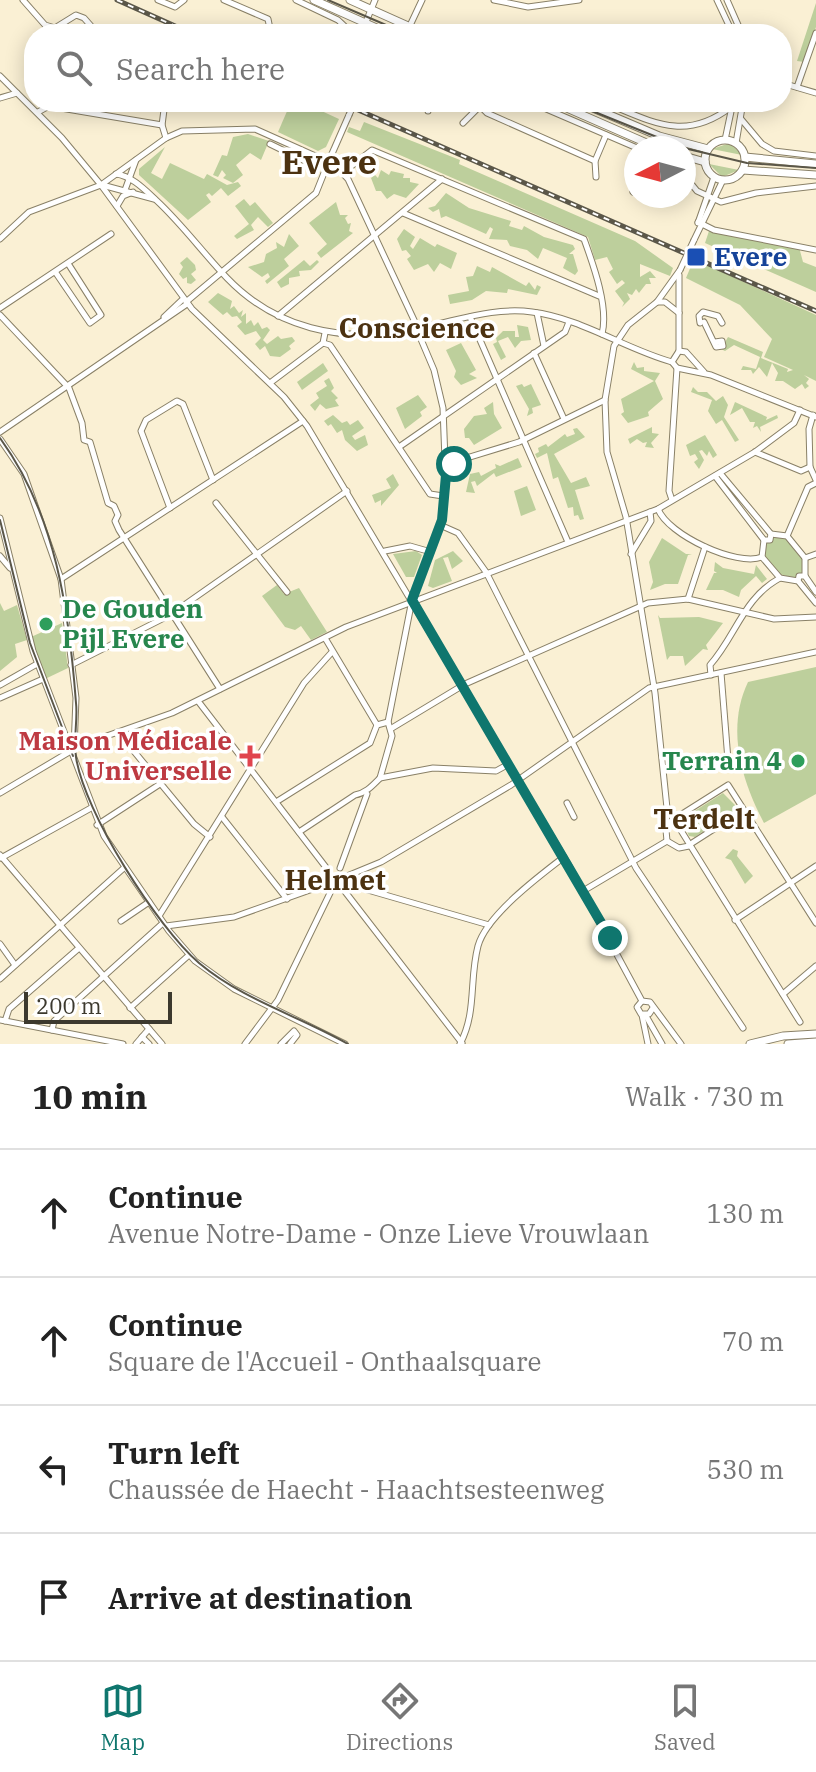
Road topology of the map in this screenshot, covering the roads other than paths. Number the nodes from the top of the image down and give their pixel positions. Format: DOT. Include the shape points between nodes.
graph roads {
  1 [pos="23,0"];
  2 [pos="158,0"];
  3 [pos="184,0"];
  4 [pos="224,0"];
  5 [pos="296,0"];
  6 [pos="314,0"];
  7 [pos="350,0"];
  8 [pos="422,0"];
  9 [pos="494,0"];
  10 [pos="579,0"];
  11 [pos="717,0"];
  12 [pos="727,0"];
  13 [pos="373,4"];
  14 [pos="366,23"];
  15 [pos="46,24"];
  16 [pos="61,24"];
  17 [pos="89,24"];
  18 [pos="269,24"];
  19 [pos="342,24"];
  20 [pos="408,24"];
  21 [pos="410,24"];
  22 [pos="728,24"];
  23 [pos="738,24"];
  24 [pos="816,33"];
  25 [pos="0,76"];
  26 [pos="792,86"];
  27 [pos="797,87"];
  28 [pos="18,93"];
  29 [pos="816,93"];
  30 [pos="0,98"];
  31 [pos="24,99"];
  32 [pos="37,112"];
  33 [pos="85,112"];
  34 [pos="164,112"];
  35 [pos="350,112"];
  36 [pos="475,112"];
  37 [pos="486,112"];
  38 [pos="553,112"];
  39 [pos="576,112"];
  40 [pos="603,112"];
  41 [pos="627,112"];
  42 [pos="723,112"];
  43 [pos="731,112"];
  44 [pos="742,112"];
  45 [pos="741,119"];
  46 [pos="463,123"];
  47 [pos="162,125"];
  48 [pos="606,135"];
  49 [pos="631,136"];
  50 [pos="166,138"];
  51 [pos="725,140"];
  52 [pos="624,143"];
  53 [pos="736,143"];
  54 [pos="270,144"];
  55 [pos="708,149"];
  56 [pos="331,156"];
  57 [pos="816,156"];
  58 [pos="745,157"];
  59 [pos="136,159"];
  60 [pos="322,159"];
  61 [pos="696,159"];
  62 [pos="595,161"];
  63 [pos="705,162"];
  64 [pos="311,164"];
  65 [pos="816,164"];
  66 [pos="335,165"];
  67 [pos="326,168"];
  68 [pos="743,170"];
  69 [pos="345,171"];
  70 [pos="115,174"];
  71 [pos="816,175"];
  72 [pos="129,177"];
  73 [pos="596,177"];
  74 [pos="442,179"];
  75 [pos="719,179"];
  76 [pos="101,185"];
  77 [pos="816,186"];
  78 [pos="125,190"];
  79 [pos="696,190"];
  80 [pos="133,192"];
  81 [pos="708,195"];
  82 [pos="155,199"];
  83 [pos="715,199"];
  84 [pos="117,206"];
  85 [pos="403,213"];
  86 [pos="700,223"];
  87 [pos="111,234"];
  88 [pos="374,235"];
  89 [pos="0,239"];
  90 [pos="816,250"];
  91 [pos="69,265"];
  92 [pos="222,272"];
  93 [pos="680,272"];
  94 [pos="56,273"];
  95 [pos="599,296"];
  96 [pos="186,302"];
  97 [pos="657,302"];
  98 [pos="0,308"];
  99 [pos="537,313"];
  100 [pos="680,314"];
  101 [pos="0,315"];
  102 [pos="278,316"];
  103 [pos="470,317"];
  104 [pos="414,320"];
  105 [pos="569,322"];
  106 [pos="722,323"];
  107 [pos="425,327"];
  108 [pos="408,331"];
  109 [pos="328,334"];
  110 [pos="602,334"];
  111 [pos="420,337"];
  112 [pos="617,340"];
  113 [pos="715,342"];
  114 [pos="323,343"];
  115 [pos="330,345"];
  116 [pos="544,346"];
  117 [pos="679,351"];
  118 [pos="534,353"];
  119 [pos="672,359"];
  120 [pos="690,360"];
  121 [pos="677,368"];
  122 [pos="685,368"];
  123 [pos="707,374"];
  124 [pos="496,380"];
  125 [pos="270,383"];
  126 [pos="66,385"];
  127 [pos="605,400"];
  128 [pos="800,410"];
  129 [pos="815,415"];
  130 [pos="444,416"];
  131 [pos="564,419"];
  132 [pos="303,421"];
  133 [pos="0,432"];
  134 [pos="0,439"];
  135 [pos="523,440"];
  136 [pos="399,447"];
  137 [pos="755,452"];
  138 [pos="447,464"];
  139 [pos="810,467"];
  140 [pos="717,474"];
  141 [pos="213,480"];
  142 [pos="816,482"];
  143 [pos="347,491"];
  144 [pos="443,496"];
  145 [pos="672,500"];
  146 [pos="216,503"];
  147 [pos="170,508"];
  148 [pos="658,509"];
  149 [pos="650,512"];
  150 [pos="0,518"];
  151 [pos="626,521"];
  152 [pos="440,525"];
  153 [pos="771,534"];
  154 [pos="787,536"];
  155 [pos="126,538"];
  156 [pos="764,540"];
  157 [pos="568,542"];
  158 [pos="705,547"];
  159 [pos="385,551"];
  160 [pos="431,552"];
  161 [pos="258,554"];
  162 [pos="631,554"];
  163 [pos="816,554"];
  164 [pos="0,556"];
  165 [pos="762,557"];
  166 [pos="805,558"];
  167 [pos="11,568"];
  168 [pos="486,572"];
  169 [pos="805,576"];
  170 [pos="421,577"];
  171 [pos="780,578"];
  172 [pos="61,579"];
  173 [pos="401,580"];
  174 [pos="798,581"];
  175 [pos="287,592"];
  176 [pos="433,592"];
  177 [pos="816,592"];
  178 [pos="688,599"];
  179 [pos="412,600"];
  180 [pos="816,603"];
  181 [pos="640,606"];
  182 [pos="173,613"];
  183 [pos="741,613"];
  184 [pos="816,617"];
  185 [pos="421,618"];
  186 [pos="408,621"];
  187 [pos="325,638"];
  188 [pos="332,652"];
  189 [pos="816,652"];
  190 [pos="529,656"];
  191 [pos="38,664"];
  192 [pos="71,665"];
  193 [pos="28,671"];
  194 [pos="721,673"];
  195 [pos="711,675"];
  196 [pos="43,679"];
  197 [pos="32,682"];
  198 [pos="0,685"];
  199 [pos="460,687"];
  200 [pos="654,687"];
  201 [pos="220,689"];
  202 [pos="0,698"];
  203 [pos="198,701"];
  204 [pos="377,725"];
  205 [pos="390,725"];
  206 [pos="118,732"];
  207 [pos="572,742"];
  208 [pos="74,750"];
  209 [pos="728,760"];
  210 [pos="507,765"];
  211 [pos="251,770"];
  212 [pos="380,778"];
  213 [pos="517,781"];
  214 [pos="160,784"];
  215 [pos="369,789"];
  216 [pos="0,793"];
  217 [pos="276,802"];
  218 [pos="567,803"];
  219 [pos="91,808"];
  220 [pos="742,811"];
  221 [pos="222,817"];
  222 [pos="574,817"];
  223 [pos="674,820"];
  224 [pos="97,825"];
  225 [pos="299,832"];
  226 [pos="210,837"];
  227 [pos="667,841"];
  228 [pos="689,845"];
  229 [pos="1,857"];
  230 [pos="564,857"];
  231 [pos="632,861"];
  232 [pos="816,866"];
  233 [pos="125,867"];
  234 [pos="340,868"];
  235 [pos="328,870"];
  236 [pos="347,876"];
  237 [pos="789,884"];
  238 [pos="324,885"];
  239 [pos="345,886"];
  240 [pos="331,891"];
  241 [pos="583,891"];
  242 [pos="287,899"];
  243 [pos="149,902"];
  244 [pos="159,916"];
  245 [pos="735,920"];
  246 [pos="121,921"];
  247 [pos="816,923"];
  248 [pos="164,924"];
  249 [pos="59,925"];
  250 [pos="489,925"];
  251 [pos="0,944"];
  252 [pos="79,948"];
  253 [pos="189,955"];
  254 [pos="15,965"];
  255 [pos="816,966"];
  256 [pos="104,976"];
  257 [pos="0,979"];
  258 [pos="783,994"];
  259 [pos="642,1001"];
  260 [pos="130,1008"];
  261 [pos="273,1009"];
  262 [pos="648,1013"];
  263 [pos="2,1020"];
  264 [pos="800,1022"];
  265 [pos="743,1028"];
  266 [pos="149,1029"];
  267 [pos="52,1030"];
  268 [pos="816,1034"];
  269 [pos="142,1037"];
  270 [pos="816,1042"];
  271 [pos="461,1043"];
  272 [pos="123,1044"];
  273 [pos="136,1044"];
  274 [pos="149,1044"];
  275 [pos="162,1044"];
  276 [pos="245,1044"];
  277 [pos="281,1044"];
  278 [pos="290,1044"];
  279 [pos="345,1044"];
  280 [pos="648,1044"];
  281 [pos="662,1044"];
  282 [pos="681,1044"];
  283 [pos="750,1044"];
  284 [pos="788,1044"];
  1 -- 15 [label="street"];
  2 -- 3 [label="street" via="175,7"];
  4 -- 18 [label="street"];
  5 -- 19 [label="street"];
  6 -- 14 [label="main road"];
  7 -- 13 [label="main road"];
  8 -- 21 [label="street"];
  9 -- 10 [label="street" via="525,7"];
  11 -- 22 [label="street"];
  12 -- 23 [label="street"];
  13 -- 14 [label="street"];
  13 -- 20 [label="main road"];
  16 -- 17 [label="street" via="76,15"];
  24 -- 27 [label="street"];
  25 -- 28 [label="street"];
  26 -- 27 [label="street"];
  27 -- 29 [label="street"];
  28 -- 30 [label="street"];
  28 -- 31 [label="street"];
  32 -- 76 [label="street"];
  33 -- 47 [label="street"];
  34 -- 47 [label="street"];
  35 -- 56 [label="street, bridge"];
  36 -- 46 [label="street"];
  37 -- 62 [label="street"];
  38 -- 48 [label="street"];
  39 -- 49 [label="main road"];
  40 -- 55 [label="main road"];
  41 -- 42 [label="street" via="684,127 711,121"];
  43 -- 51 [label="street"];
  44 -- 45 [label="street"];
  45 -- 53 [label="street"];
  45 -- 57 [label="street" via="774,151"];
  47 -- 50 [label="street"];
  48 -- 52 [label="street"];
  48 -- 62 [label="street"];
  50 -- 59 [label="street"];
  50 -- 60 [label="street" via="187,130 255,129"];
  51 -- 53 [label="main road"];
  51 -- 55 [label="main road"];
  53 -- 58 [label="main road"];
  54 -- 64 [label="street"];
  55 -- 63 [label="main road"];
  56 -- 60 [label="street"];
  56 -- 66 [label="street"];
  58 -- 65 [label="main road"];
  58 -- 68 [label="main road"];
  59 -- 70 [label="street"];
  59 -- 72 [label="street"];
  60 -- 67 [label="street"];
  61 -- 63 [label="main road"];
  62 -- 73 [label="street"];
  63 -- 75 [label="main road"];
  66 -- 67 [label="street"];
  66 -- 69 [label="street"];
  67 -- 92 [label="street" via="316,193"];
  68 -- 71 [label="main road"];
  68 -- 75 [label="main road" via="734,178"];
  69 -- 74 [label="street" via="372,150"];
  69 -- 88 [label="street"];
  70 -- 72 [label="street"];
  70 -- 76 [label="street"];
  72 -- 78 [label="street"];
  72 -- 82 [label="street"];
  74 -- 85 [label="street"];
  74 -- 95 [label="street" via="584,239"];
  75 -- 81 [label="street"];
  75 -- 83 [label="street"];
  76 -- 78 [label="street"];
  76 -- 84 [label="street"];
  76 -- 89 [label="street" via="29,212"];
  77 -- 83 [label="street" via="725,202"];
  78 -- 80 [label="street"];
  79 -- 81 [label="street"];
  80 -- 82 [label="street"];
  80 -- 84 [label="street"];
  81 -- 83 [label="street"];
  81 -- 86 [label="street"];
  82 -- 92 [label="street"];
  83 -- 86 [label="street"];
  84 -- 96 [label="street"];
  85 -- 88 [label="street"];
  85 -- 95 [label="street"];
  86 -- 90 [label="street"];
  86 -- 93 [label="street, bridge"];
  87 -- 91 [label="street"];
  88 -- 102 [label="street"];
  88 -- 104 [label="street"];
  91 -- 94 [label="street"];
  91 -- 94 [label="street" via="101,315 90,323"];
  92 -- 96 [label="street"];
  92 -- 102 [label="street"];
  93 -- 97 [label="street"];
  93 -- 100 [label="street"];
  94 -- 98 [label="street"];
  95 -- 110 [label="street"];
  96 -- 125 [label="street"];
  96 -- 126 [label="street"];
  97 -- 100 [label="street"];
  97 -- 112 [label="street"];
  99 -- 103 [label="street"];
  99 -- 105 [label="street"];
  99 -- 116 [label="street"];
  100 -- 117 [label="street"];
  101 -- 126 [label="street"];
  102 -- 109 [label="street"];
  103 -- 107 [label="street"];
  103 -- 124 [label="street"];
  104 -- 107 [label="street"];
  104 -- 108 [label="street"];
  105 -- 110 [label="street"];
  105 -- 116 [label="street" via="565,332"];
  106 -- 113 [label="street" via="718,316 699,314"];
  107 -- 111 [label="street"];
  108 -- 109 [label="street"];
  108 -- 111 [label="street"];
  109 -- 114 [label="street"];
  109 -- 115 [label="street"];
  110 -- 112 [label="street"];
  111 -- 130 [label="street"];
  112 -- 119 [label="street"];
  112 -- 127 [label="street"];
  114 -- 115 [label="street"];
  114 -- 125 [label="street"];
  115 -- 136 [label="street"];
  116 -- 118 [label="street"];
  117 -- 119 [label="street"];
  117 -- 120 [label="street"];
  118 -- 124 [label="street"];
  118 -- 131 [label="street"];
  119 -- 121 [label="street"];
  120 -- 122 [label="street"];
  120 -- 123 [label="street"];
  121 -- 122 [label="street"];
  121 -- 145 [label="street"];
  122 -- 123 [label="street"];
  123 -- 128 [label="street"];
  124 -- 130 [label="street"];
  124 -- 135 [label="street"];
  125 -- 132 [label="street"];
  126 -- 133 [label="street"];
  126 -- 155 [label="street" via="84,440 90,442 101,471 108,503 118,515 115,521"];
  127 -- 131 [label="street"];
  127 -- 151 [label="street" via="607,452"];
  128 -- 129 [label="street"];
  128 -- 137 [label="street" via="794,423"];
  129 -- 139 [label="street" via="809,429"];
  130 -- 136 [label="street"];
  130 -- 138 [label="street"];
  131 -- 135 [label="street"];
  132 -- 141 [label="street"];
  132 -- 143 [label="street"];
  134 -- 172 [label="street" via="27,480"];
  135 -- 138 [label="street"];
  135 -- 157 [label="street"];
  136 -- 144 [label="street" via="430,494"];
  137 -- 139 [label="street" via="801,471"];
  137 -- 140 [label="street"];
  138 -- 144 [label="street"];
  139 -- 142 [label="street"];
  140 -- 145 [label="street"];
  140 -- 153 [label="street"];
  140 -- 156 [label="street"];
  141 -- 147 [label="street"];
  141 -- 147 [label="street" via="183,404 177,401 146,420 141,431"];
  142 -- 154 [label="street" via="808,487"];
  143 -- 159 [label="street"];
  143 -- 161 [label="street"];
  144 -- 152 [label="street"];
  145 -- 148 [label="street"];
  146 -- 161 [label="street"];
  147 -- 155 [label="street"];
  148 -- 149 [label="street"];
  148 -- 158 [label="street" via="675,529"];
  149 -- 151 [label="street"];
  149 -- 162 [label="street" via="651,521"];
  150 -- 167 [label="street"];
  151 -- 157 [label="street"];
  151 -- 162 [label="street"];
  152 -- 160 [label="street"];
  152 -- 168 [label="street" via="458,533"];
  153 -- 154 [label="street"];
  153 -- 156 [label="street"];
  154 -- 166 [label="street"];
  155 -- 172 [label="street"];
  155 -- 182 [label="street"];
  156 -- 165 [label="street"];
  157 -- 168 [label="street"];
  158 -- 165 [label="street"];
  158 -- 178 [label="street"];
  159 -- 160 [label="street" via="403,546"];
  159 -- 173 [label="street"];
  160 -- 170 [label="street"];
  161 -- 175 [label="street"];
  161 -- 182 [label="street"];
  162 -- 181 [label="street"];
  163 -- 166 [label="street"];
  164 -- 167 [label="street"];
  165 -- 171 [label="street"];
  166 -- 169 [label="street"];
  167 -- 191 [label="street"];
  168 -- 176 [label="street"];
  168 -- 190 [label="street"];
  169 -- 174 [label="street"];
  169 -- 177 [label="street"];
  170 -- 173 [label="street"];
  170 -- 176 [label="street"];
  170 -- 179 [label="street"];
  171 -- 174 [label="street"];
  171 -- 183 [label="street"];
  172 -- 192 [label="street"];
  173 -- 179 [label="street"];
  174 -- 180 [label="street"];
  176 -- 179 [label="street"];
  178 -- 181 [label="street"];
  178 -- 183 [label="street"];
  179 -- 185 [label="street"];
  179 -- 186 [label="street"];
  179 -- 187 [label="street"];
  181 -- 190 [label="street"];
  181 -- 200 [label="street"];
  182 -- 192 [label="street"];
  182 -- 201 [label="street"];
  183 -- 184 [label="street" via="774,619"];
  183 -- 195 [label="street" via="727,645 710,665"];
  185 -- 186 [label="street"];
  185 -- 199 [label="street"];
  186 -- 205 [label="street"];
  187 -- 188 [label="street"];
  187 -- 201 [label="street"];
  188 -- 204 [label="street"];
  188 -- 211 [label="street" via="304,683"];
  189 -- 194 [label="street"];
  190 -- 199 [label="street"];
  190 -- 207 [label="street"];
  191 -- 193 [label="street"];
  191 -- 196 [label="street"];
  192 -- 208 [label="street" via="77,715"];
  193 -- 197 [label="street"];
  193 -- 198 [label="street"];
  194 -- 195 [label="street"];
  194 -- 209 [label="street"];
  195 -- 200 [label="street"];
  196 -- 197 [label="street"];
  196 -- 208 [label="street"];
  197 -- 202 [label="street"];
  199 -- 205 [label="street"];
  199 -- 210 [label="street"];
  200 -- 207 [label="street"];
  200 -- 223 [label="street" via="662,789"];
  201 -- 203 [label="street"];
  203 -- 206 [label="street"];
  203 -- 211 [label="street"];
  204 -- 205 [label="street"];
  204 -- 217 [label="street" via="370,743"];
  205 -- 212 [label="street"];
  206 -- 208 [label="street"];
  206 -- 214 [label="street"];
  207 -- 213 [label="street"];
  207 -- 231 [label="street"];
  208 -- 216 [label="street"];
  208 -- 219 [label="street"];
  210 -- 212 [label="street" via="496,771 433,768"];
  210 -- 213 [label="street"];
  211 -- 217 [label="street"];
  211 -- 221 [label="street"];
  212 -- 215 [label="street"];
  213 -- 230 [label="street"];
  213 -- 236 [label="street" via="381,862"];
  214 -- 224 [label="street"];
  214 -- 226 [label="street"];
  215 -- 225 [label="street"];
  215 -- 234 [label="street"];
  217 -- 225 [label="street"];
  218 -- 222 [label="street"];
  219 -- 224 [label="street"];
  219 -- 229 [label="street"];
  220 -- 223 [label="street" via="728,785"];
  220 -- 228 [label="street"];
  220 -- 237 [label="street"];
  221 -- 226 [label="street"];
  221 -- 242 [label="street"];
  223 -- 227 [label="street" via="666,830"];
  223 -- 228 [label="street"];
  224 -- 233 [label="street"];
  225 -- 235 [label="street"];
  226 -- 244 [label="street"];
  227 -- 228 [label="street" via="679,848"];
  227 -- 231 [label="street"];
  228 -- 245 [label="street"];
  229 -- 249 [label="street"];
  230 -- 241 [label="street"];
  230 -- 250 [label="street"];
  231 -- 241 [label="street"];
  231 -- 265 [label="street"];
  232 -- 237 [label="street"];
  233 -- 243 [label="street"];
  233 -- 249 [label="street"];
  234 -- 235 [label="street"];
  234 -- 236 [label="street"];
  235 -- 238 [label="street"];
  236 -- 239 [label="street"];
  237 -- 245 [label="street"];
  237 -- 247 [label="street"];
  238 -- 240 [label="street"];
  238 -- 242 [label="street"];
  239 -- 240 [label="street"];
  239 -- 250 [label="street"];
  239 -- 271 [label="street"];
  240 -- 261 [label="street"];
  241 -- 259 [label="street"];
  242 -- 248 [label="street" via="234,917"];
  243 -- 244 [label="street"];
  243 -- 246 [label="street"];
  244 -- 248 [label="street"];
  245 -- 258 [label="street"];
  248 -- 253 [label="street"];
  248 -- 256 [label="street"];
  249 -- 252 [label="street"];
  249 -- 254 [label="street"];
  250 -- 271 [label="street" via="478,945 472,1014"];
  251 -- 254 [label="street"];
  252 -- 256 [label="street"];
  252 -- 263 [label="street"];
  253 -- 260 [label="street"];
  253 -- 261 [label="street" via="225,983"];
  254 -- 257 [label="street"];
  255 -- 258 [label="street"];
  256 -- 260 [label="street"];
  256 -- 267 [label="street" via="54,1021"];
  258 -- 264 [label="street"];
  259 -- 262 [label="street" via="650,1002"];
  259 -- 262 [label="street" via="637,1007"];
  260 -- 266 [label="street"];
  261 -- 276 [label="street"];
  261 -- 279 [label="street"];
  262 -- 280 [label="street"];
  262 -- 281 [label="street"];
  262 -- 282 [label="street"];
  263 -- 267 [label="street"];
  266 -- 269 [label="street"];
  266 -- 275 [label="street"];
  267 -- 272 [label="street"];
  268 -- 283 [label="main road"];
  269 -- 273 [label="street"];
  269 -- 274 [label="street"];
  270 -- 284 [label="main road"];
  277 -- 278 [label="street" via="295,1031"];
}
